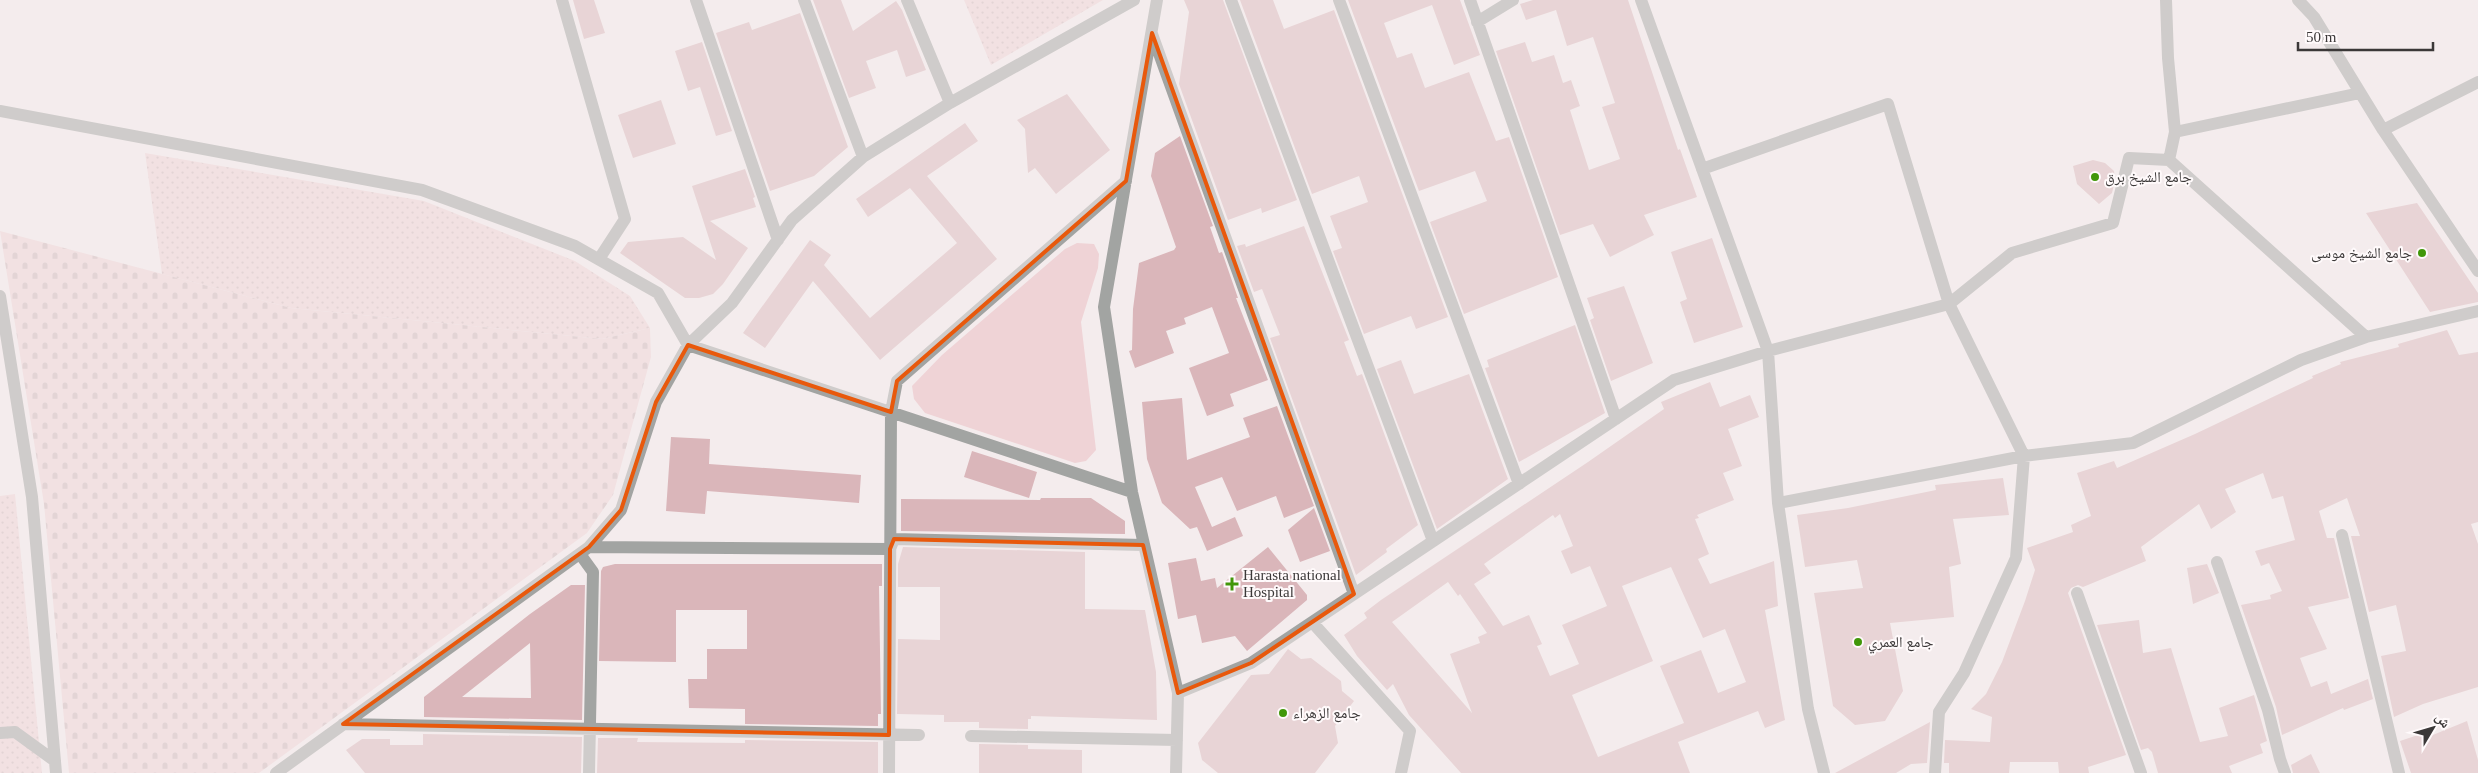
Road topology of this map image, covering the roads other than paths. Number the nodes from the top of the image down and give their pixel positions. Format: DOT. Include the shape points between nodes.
graph roads {
  1 [pos="562,0"];
  2 [pos="696,0"];
  3 [pos="804,0"];
  4 [pos="907,0"];
  5 [pos="1134,0"];
  6 [pos="1157,0"];
  7 [pos="1232,0"];
  8 [pos="1340,0"];
  9 [pos="1470,0"];
  10 [pos="1513,0"];
  11 [pos="1641,0"];
  12 [pos="2166,0"];
  13 [pos="2298,0"];
  14 [pos="1477,22"];
  15 [pos="1152,33"];
  16 [pos="2478,82"];
  17 [pos="2360,93"];
  18 [pos="950,103"];
  19 [pos="0,111"];
  20 [pos="2384,130"];
  21 [pos="2175,132"];
  22 [pos="863,157"];
  23 [pos="2169,160"];
  24 [pos="1702,169"];
  25 [pos="1126,181"];
  26 [pos="778,240"];
  27 [pos="599,259"];
  28 [pos="2478,270"];
  29 [pos="0,296"];
  30 [pos="1949,304"];
  31 [pos="2478,311"];
  32 [pos="2366,337"];
  33 [pos="688,345"];
  34 [pos="1768,351"];
  35 [pos="890,412"];
  36 [pos="1616,419"];
  37 [pos="2024,456"];
  38 [pos="1519,484"];
  39 [pos="1132,492"];
  40 [pos="1778,503"];
  41 [pos="2342,535"];
  42 [pos="1433,542"];
  43 [pos="1143,545"];
  44 [pos="890,549"];
  45 [pos="584,551"];
  46 [pos="2217,562"];
  47 [pos="2077,593"];
  48 [pos="1354,594"];
  49 [pos="1312,622"];
  50 [pos="1178,693"];
  51 [pos="343,724"];
  52 [pos="590,729"];
  53 [pos="0,733"];
  54 [pos="889,735"];
  55 [pos="919,735"];
  56 [pos="971,736"];
  57 [pos="1177,740"];
  58 [pos="56,767"];
  59 [pos="276,773"];
  60 [pos="589,773"];
  61 [pos="889,773"];
  62 [pos="1176,773"];
  63 [pos="1401,773"];
  64 [pos="1824,773"];
  65 [pos="1935,773"];
  66 [pos="2141,773"];
  67 [pos="2286,773"];
  68 [pos="2399,773"];
  1 -- 27 [label="street" via="625,220"];
  2 -- 26 [label="street"];
  3 -- 22 [label="street"];
  4 -- 18 [label="street"];
  5 -- 18 [label="street"];
  6 -- 15 [label="street"];
  7 -- 42 [label="street"];
  8 -- 38 [label="street"];
  9 -- 14 [label="street"];
  10 -- 14 [label="street"];
  11 -- 24 [label="street"];
  12 -- 21 [label="street"];
  13 -- 17 [label="street" via="2314,18"];
  14 -- 36 [label="street"];
  15 -- 25 [label="street"];
  15 -- 48 [label="street"];
  16 -- 20 [label="street"];
  17 -- 20 [label="street"];
  17 -- 21 [label="street"];
  18 -- 22 [label="street"];
  19 -- 27 [label="street" via="422,190 575,246"];
  20 -- 28 [label="street"];
  21 -- 23 [label="street"];
  22 -- 26 [label="street" via="792,220"];
  23 -- 30 [label="street" via="2129,158 2113,223 2012,253"];
  23 -- 32 [label="street"];
  24 -- 30 [label="street" via="1888,104"];
  24 -- 34 [label="street"];
  25 -- 35 [label="street" via="897,381"];
  25 -- 39 [label="street" via="1104,307"];
  26 -- 33 [label="street" via="732,303"];
  27 -- 33 [label="street" via="658,293"];
  29 -- 58 [label="street" via="32,497"];
  30 -- 34 [label="street"];
  30 -- 37 [label="street"];
  31 -- 32 [label="street"];
  32 -- 37 [label="street" via="2300,360 2133,443"];
  33 -- 35 [label="street"];
  33 -- 45 [label="street" via="656,402 621,510"];
  34 -- 36 [label="street" via="1674,380"];
  34 -- 40 [label="street"];
  35 -- 39 [label="street"];
  35 -- 44 [label="street"];
  36 -- 38 [label="street"];
  37 -- 40 [label="street"];
  37 -- 65 [label="street" via="2016,558 1964,673 1940,712"];
  38 -- 42 [label="street"];
  39 -- 43 [label="street"];
  40 -- 64 [label="street" via="1808,709"];
  41 -- 68 [label="street"];
  42 -- 48 [label="street"];
  43 -- 44 [label="street" via="894,539"];
  43 -- 50 [label="street"];
  44 -- 45 [label="street"];
  44 -- 54 [label="street"];
  45 -- 51 [label="street"];
  45 -- 52 [label="street" via="593,572"];
  46 -- 67 [label="street"];
  47 -- 66 [label="street"];
  48 -- 49 [label="street"];
  49 -- 50 [label="street" via="1250,663"];
  49 -- 63 [label="street" via="1410,731"];
  50 -- 57 [label="street"];
  51 -- 52 [label="street"];
  51 -- 59 [label="street"];
  52 -- 54 [label="street"];
  52 -- 60 [label="street"];
  53 -- 58 [label="street" via="16,732"];
  54 -- 55 [label="street"];
  54 -- 61 [label="street"];
  56 -- 57 [label="street"];
  57 -- 62 [label="street"];
}
